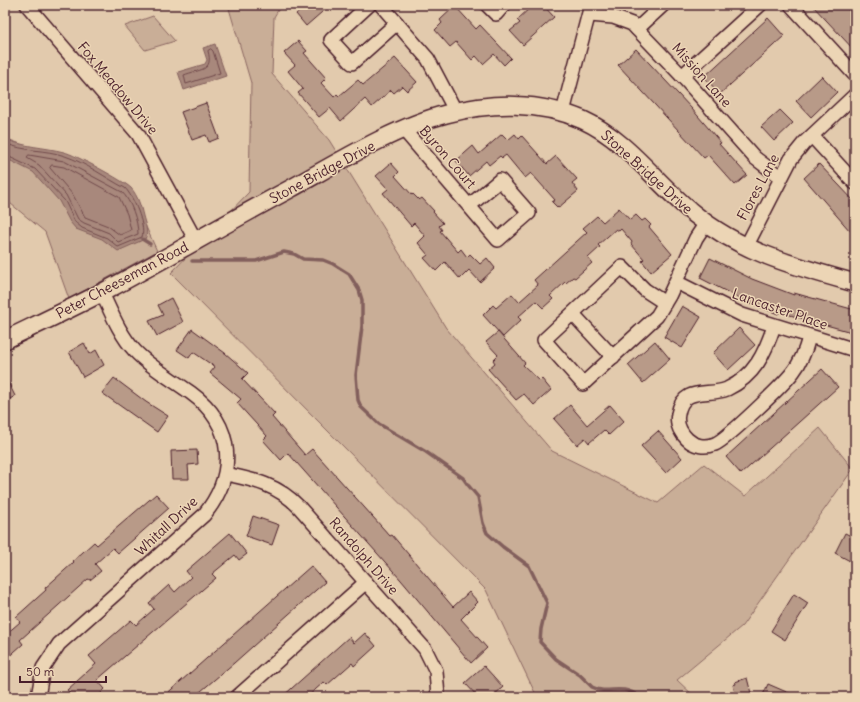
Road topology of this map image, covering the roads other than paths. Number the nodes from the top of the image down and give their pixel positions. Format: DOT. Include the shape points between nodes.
graph roads {
  1 [pos="27,5"];
  2 [pos="369,5"];
  3 [pos="381,5"];
  4 [pos="487,5"];
  5 [pos="504,5"];
  6 [pos="663,5"];
  7 [pos="760,5"];
  8 [pos="791,5"];
  9 [pos="591,10"];
  10 [pos="397,23"];
  11 [pos="637,28"];
  12 [pos="855,75"];
  13 [pos="682,76"];
  14 [pos="855,95"];
  15 [pos="456,112"];
  16 [pos="563,112"];
  17 [pos="404,130"];
  18 [pos="812,136"];
  19 [pos="780,176"];
  20 [pos="855,183"];
  21 [pos="469,206"];
  22 [pos="237,218"];
  23 [pos="706,223"];
  24 [pos="196,241"];
  25 [pos="746,247"];
  26 [pos="676,282"];
  27 [pos="855,282"];
  28 [pos="102,293"];
  29 [pos="665,303"];
  30 [pos="573,314"];
  31 [pos="774,326"];
  32 [pos="809,337"];
  33 [pos="5,340"];
  34 [pos="855,350"];
  35 [pos="613,357"];
  36 [pos="226,474"];
  37 [pos="366,582"];
  38 [pos="38,697"];
  39 [pos="237,697"];
  40 [pos="438,697"];
  1 -- 24 [label="street, Fox Meadow Drive" via="138,134"];
  2 -- 10 [label="street" via="331,40 352,63"];
  3 -- 10 [label="street"];
  4 -- 5 [label="street" via="496,14"];
  6 -- 11 [label="street"];
  7 -- 13 [label="street"];
  8 -- 12 [label="street"];
  9 -- 11 [label="street, Mission Lane" via="620,19"];
  9 -- 16 [label="street"];
  10 -- 15 [label="street" via="428,59"];
  11 -- 13 [label="street, Mission Lane"];
  13 -- 19 [label="street, Mission Lane" via="755,158"];
  14 -- 18 [label="street, Flores Lane"];
  15 -- 16 [label="street, Stone Bridge Drive" via="487,106 521,105"];
  15 -- 17 [label="street, Stone Bridge Drive" via="429,119"];
  16 -- 23 [label="street, Stone Bridge Drive" via="594,125 612,137"];
  17 -- 21 [label="street, Byron Court"];
  17 -- 22 [label="street, Stone Bridge Drive"];
  18 -- 19 [label="street, Flores Lane" via="797,151"];
  18 -- 20 [label="street"];
  19 -- 25 [label="street, Flores Lane"];
  21 -- 21 [label="street, Byron Court" via="498,240 529,213 500,180"];
  22 -- 24 [label="street, Peter Cheeseman Road"];
  23 -- 25 [label="street, Stone Bridge Drive"];
  23 -- 26 [label="street" via="696,238"];
  24 -- 28 [label="street, Peter Cheeseman Road"];
  25 -- 27 [label="street, Stone Bridge Drive" via="783,262"];
  26 -- 29 [label="street"];
  26 -- 31 [label="street, Lancaster Place" via="742,315"];
  28 -- 33 [label="street, Peter Cheeseman Road"];
  28 -- 36 [label="street, Whitall Drive" via="122,332 136,352 191,393 209,410 224,440 227,456"];
  29 -- 30 [label="street" via="645,290 622,267"];
  29 -- 35 [label="street" via="647,327"];
  30 -- 35 [label="street"];
  30 -- 35 [label="street" via="544,340 583,384"];
  31 -- 32 [label="street, Lancaster Place"];
  31 -- 32 [label="street" via="762,357 739,381 726,389 698,393 684,401 678,412 678,425 683,435 691,442 700,446 711,445 727,435 792,373"];
  32 -- 34 [label="street, Lancaster Place"];
  36 -- 37 [label="street, Randolph Drive" via="264,483 291,498"];
  36 -- 38 [label="street, Whitall Drive" via="216,499 204,516 56,648 43,668"];
  37 -- 39 [label="street"];
  37 -- 40 [label="street, Randolph Drive" via="429,656 436,671"];
}
